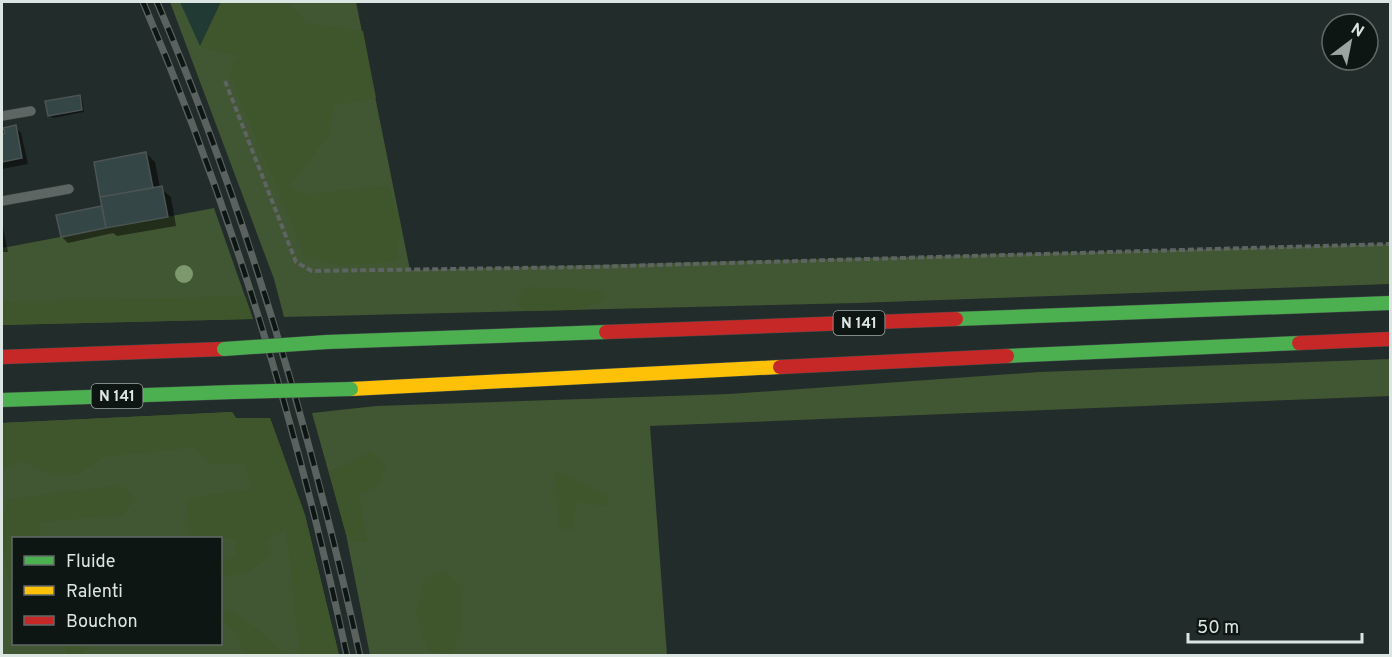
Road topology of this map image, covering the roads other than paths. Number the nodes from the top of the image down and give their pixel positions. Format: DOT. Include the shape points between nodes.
graph roads {
  1 [pos="31,111"];
  2 [pos="2,116"];
  3 [pos="69,189"];
  4 [pos="2,201"];
  5 [pos="1390,303"];
  6 [pos="1390,339"];
  7 [pos="6,356"];
  8 [pos="2,400"];
  1 -- 2 [label="lane"];
  3 -- 4 [label="lane"];
  5 -- 7 [label="highway, N 141, bridge"];
  6 -- 8 [label="highway, N 141, bridge" via="351,389"];
}
